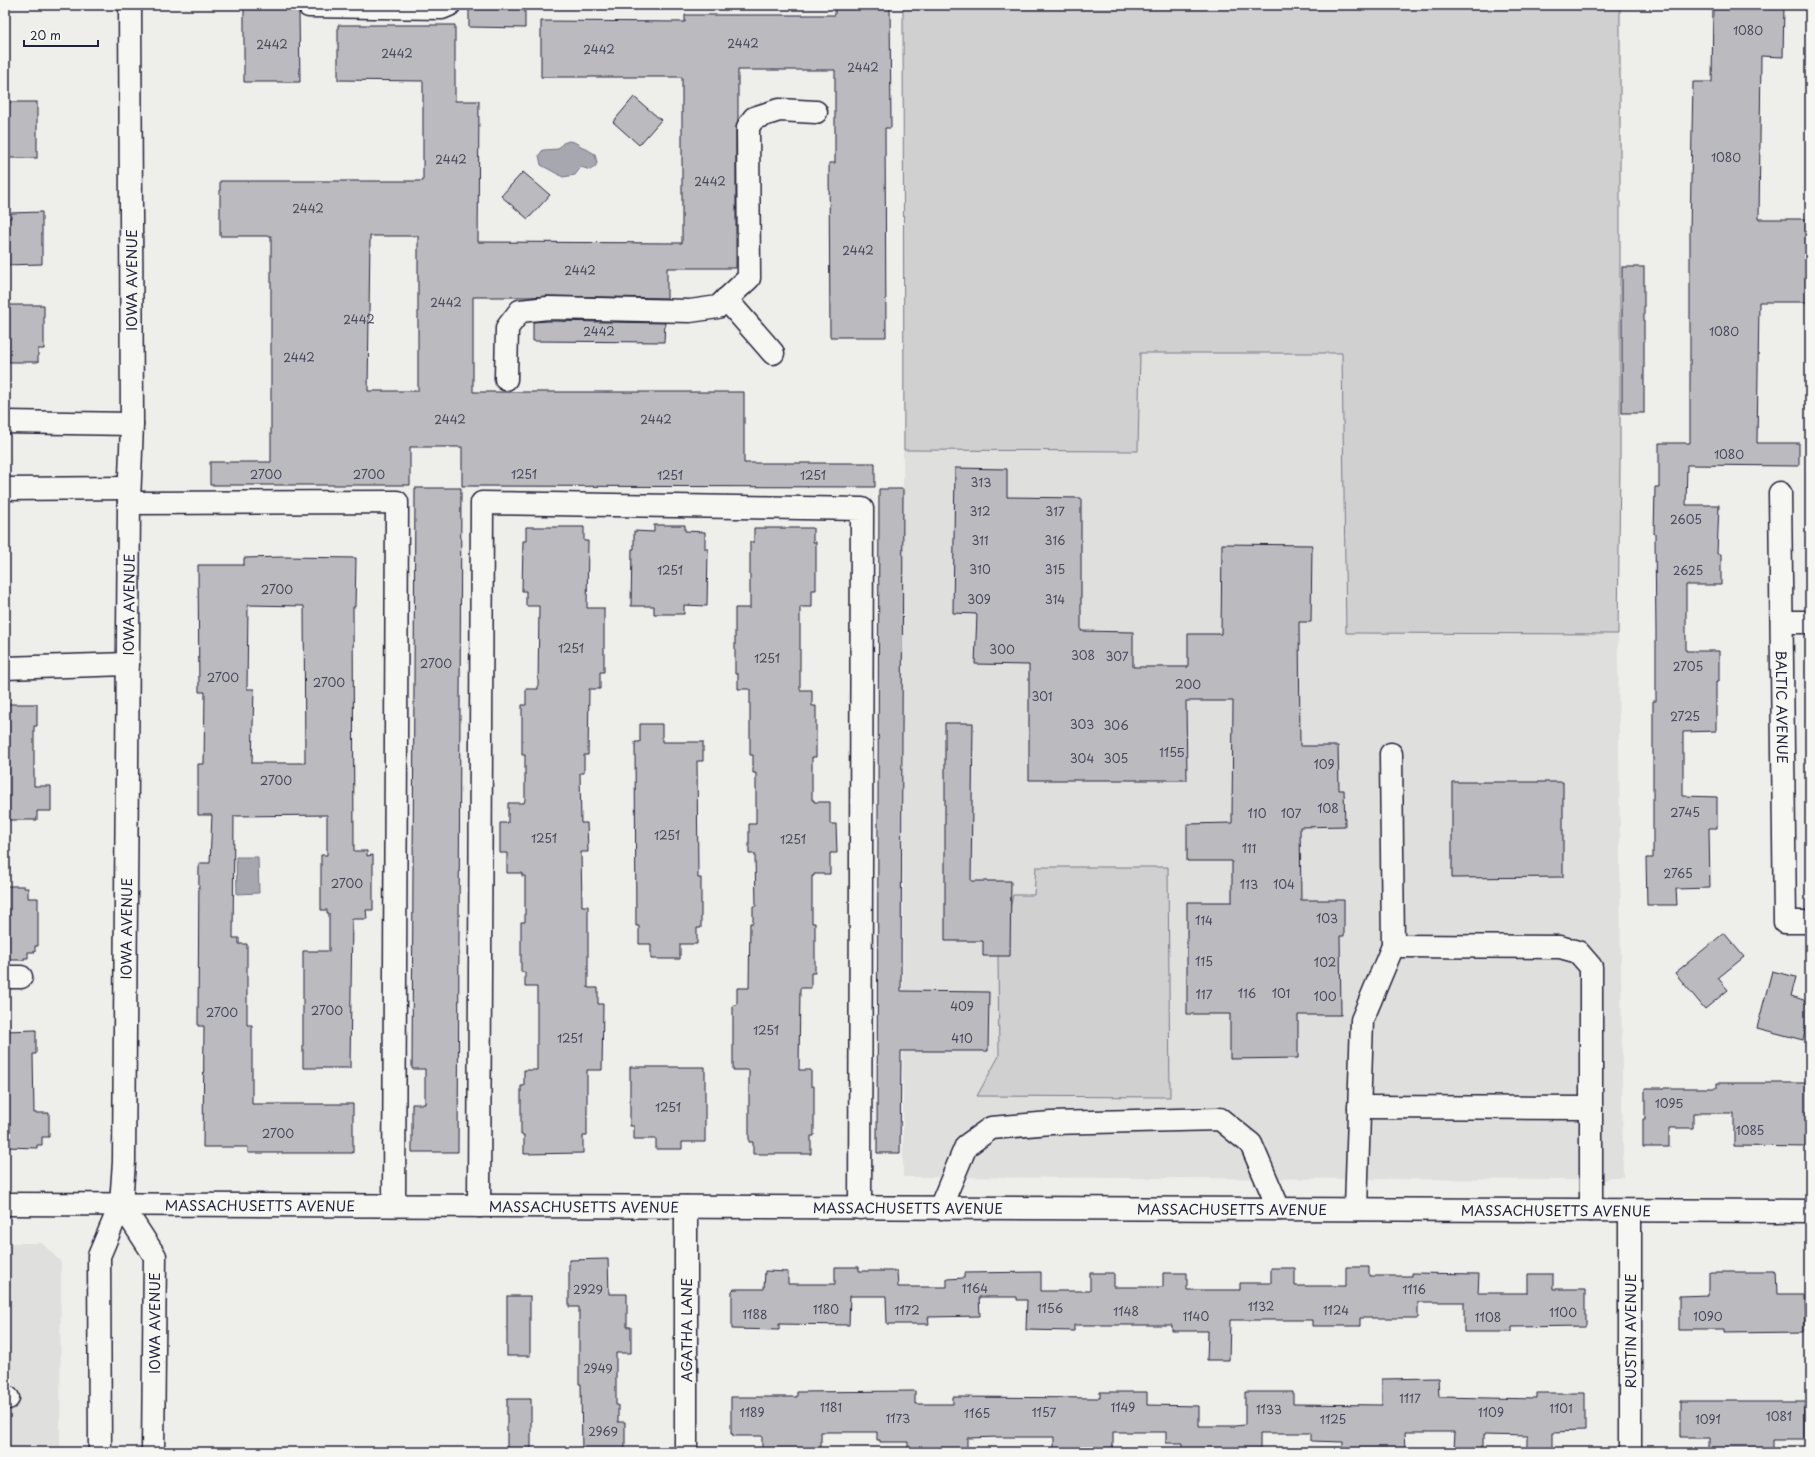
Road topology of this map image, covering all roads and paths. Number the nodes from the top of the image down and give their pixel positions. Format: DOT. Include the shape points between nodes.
graph roads {
  1 [pos="130,5"];
  2 [pos="449,5"];
  3 [pos="309,6"];
  4 [pos="384,6"];
  5 [pos="816,112"];
  6 [pos="726,299"];
  7 [pos="773,353"];
  8 [pos="506,380"];
  9 [pos="5,422"];
  10 [pos="132,424"];
  11 [pos="5,489"];
  12 [pos="1780,493"];
  13 [pos="129,495"];
  14 [pos="1782,622"];
  15 [pos="1810,622"];
  16 [pos="128,664"];
  17 [pos="5,668"];
  18 [pos="1391,754"];
  19 [pos="1810,922"];
  20 [pos="1393,946"];
  21 [pos="1359,1107"];
  22 [pos="1591,1108"];
  23 [pos="5,1204"];
  24 [pos="121,1204"];
  25 [pos="394,1205"];
  26 [pos="479,1206"];
  27 [pos="686,1207"];
  28 [pos="860,1208"];
  29 [pos="940,1208"];
  30 [pos="1279,1209"];
  31 [pos="1356,1209"];
  32 [pos="1591,1210"];
  33 [pos="1630,1211"];
  34 [pos="1810,1211"];
  35 [pos="100,1452"];
  36 [pos="153,1452"];
  37 [pos="686,1452"];
  38 [pos="1630,1452"];
  1 -- 10 [label="street, IOWA AVENUE"];
  2 -- 4 [label="street" via="442,8"];
  3 -- 4 [label="street"];
  5 -- 6 [label="street" via="779,110 754,118 748,127 749,278"];
  6 -- 7 [label="street"];
  6 -- 8 [label="street" via="718,307 690,311 548,308 520,311 507,328"];
  9 -- 10 [label="street"];
  10 -- 13 [label="street, IOWA AVENUE"];
  11 -- 13 [label="street"];
  12 -- 14 [label="street, BALTIC AVENUE"];
  13 -- 16 [label="street, IOWA AVENUE"];
  13 -- 25 [label="street" via="397,502"];
  14 -- 15 [label="street"];
  14 -- 19 [label="street, BALTIC AVENUE" via="1784,922"];
  16 -- 17 [label="street"];
  16 -- 24 [label="street, IOWA AVENUE" via="124,1162"];
  18 -- 20 [label="street"];
  20 -- 21 [label="street" via="1362,1020"];
  20 -- 22 [label="street" via="1560,947 1578,952 1590,968"];
  21 -- 22 [label="street"];
  21 -- 31 [label="street"];
  22 -- 32 [label="street"];
  23 -- 24 [label="street, MASSACHUSETTS AVENUE"];
  24 -- 25 [label="street, MASSACHUSETTS AVENUE"];
  24 -- 35 [label="street, IOWA AVENUE" via="99,1256"];
  24 -- 36 [label="street, IOWA AVENUE" via="154,1256"];
  25 -- 26 [label="street, MASSACHUSETTS AVENUE"];
  26 -- 27 [label="street, MASSACHUSETTS AVENUE"];
  26 -- 28 [label="street" via="482,503 862,509"];
  27 -- 28 [label="street, MASSACHUSETTS AVENUE"];
  27 -- 37 [label="street, AGATHA LANE"];
  28 -- 29 [label="street, MASSACHUSETTS AVENUE"];
  29 -- 30 [label="street, MASSACHUSETTS AVENUE"];
  29 -- 30 [label="street" via="966,1146 992,1128 1051,1123 1220,1119 1251,1144"];
  30 -- 31 [label="street, MASSACHUSETTS AVENUE"];
  31 -- 32 [label="street, MASSACHUSETTS AVENUE"];
  32 -- 33 [label="street, MASSACHUSETTS AVENUE"];
  33 -- 34 [label="street, MASSACHUSETTS AVENUE"];
  33 -- 38 [label="street, RUSTIN AVENUE"];
}
